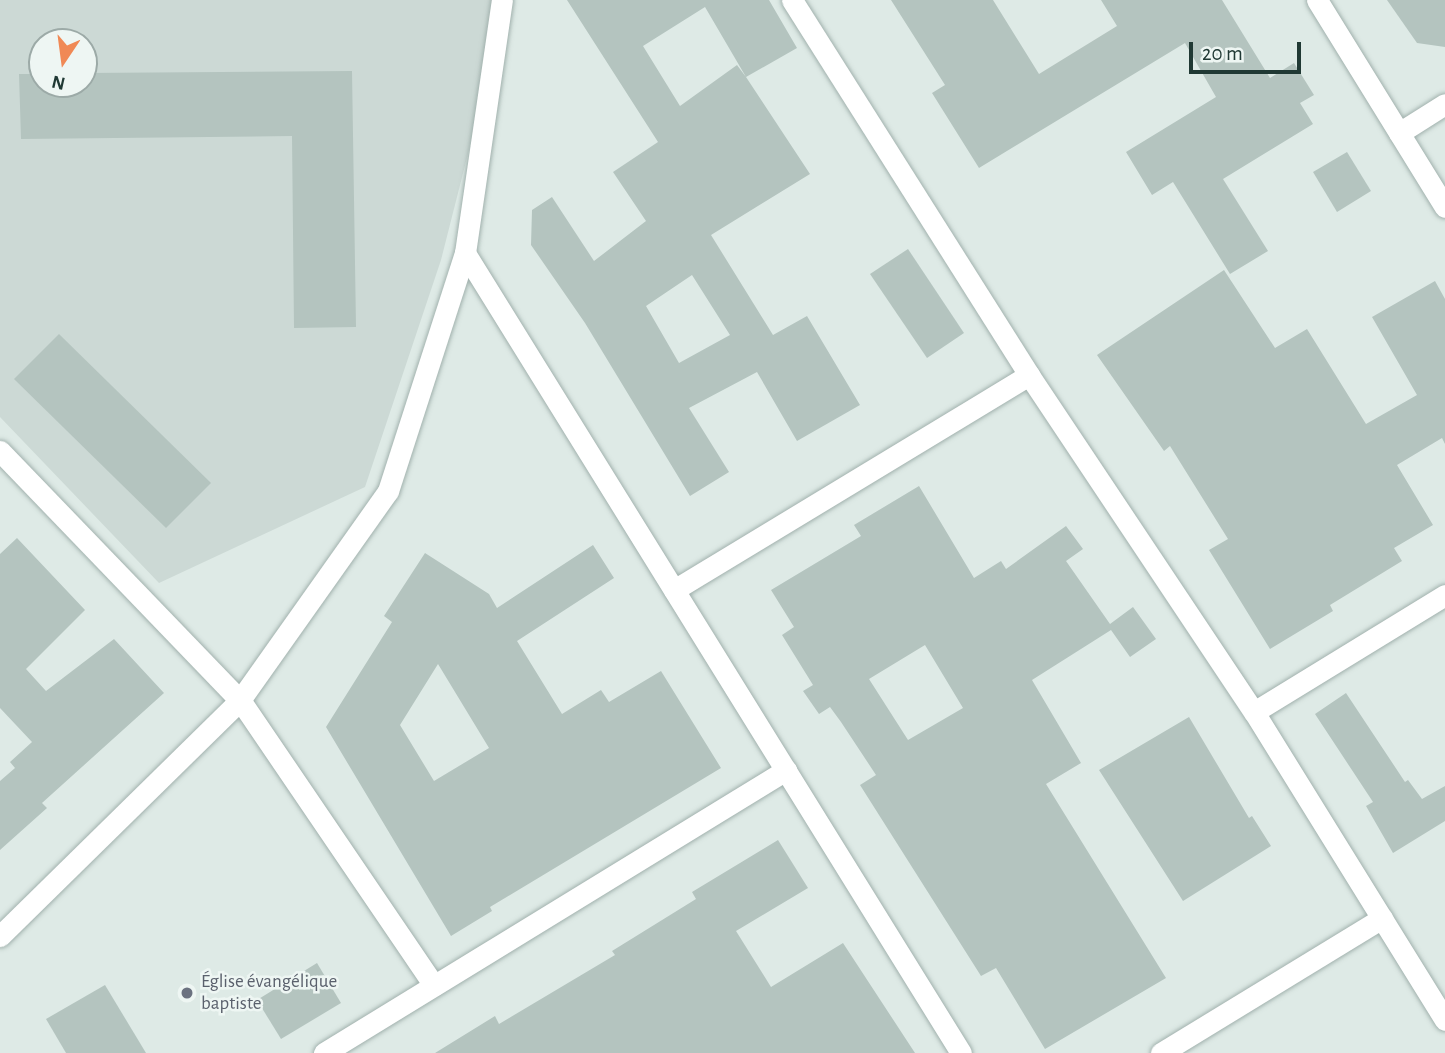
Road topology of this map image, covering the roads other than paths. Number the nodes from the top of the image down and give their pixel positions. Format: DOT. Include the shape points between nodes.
graph roads {
  1 [pos="502,0"];
  2 [pos="1317,0"];
  3 [pos="797,2"];
  4 [pos="1445,104"];
  5 [pos="1399,132"];
  6 [pos="1445,207"];
  7 [pos="465,253"];
  8 [pos="1030,375"];
  9 [pos="0,451"];
  10 [pos="674,590"];
  11 [pos="1445,595"];
  12 [pos="240,700"];
  13 [pos="1254,712"];
  14 [pos="786,771"];
  15 [pos="1382,918"];
  16 [pos="0,936"];
  17 [pos="434,985"];
  18 [pos="1445,1020"];
  19 [pos="324,1053"];
  20 [pos="961,1053"];
  21 [pos="1161,1053"];
  1 -- 7 [label="street"];
  2 -- 5 [label="street"];
  3 -- 8 [label="street"];
  4 -- 5 [label="street"];
  5 -- 6 [label="street"];
  7 -- 10 [label="street"];
  7 -- 12 [label="street" via="388,491"];
  8 -- 10 [label="street"];
  8 -- 13 [label="street"];
  9 -- 12 [label="street"];
  10 -- 14 [label="street"];
  11 -- 13 [label="street"];
  12 -- 16 [label="street"];
  12 -- 17 [label="street"];
  13 -- 15 [label="street"];
  14 -- 17 [label="street"];
  14 -- 20 [label="street"];
  15 -- 18 [label="street"];
  15 -- 21 [label="street"];
  17 -- 19 [label="street"];
}
